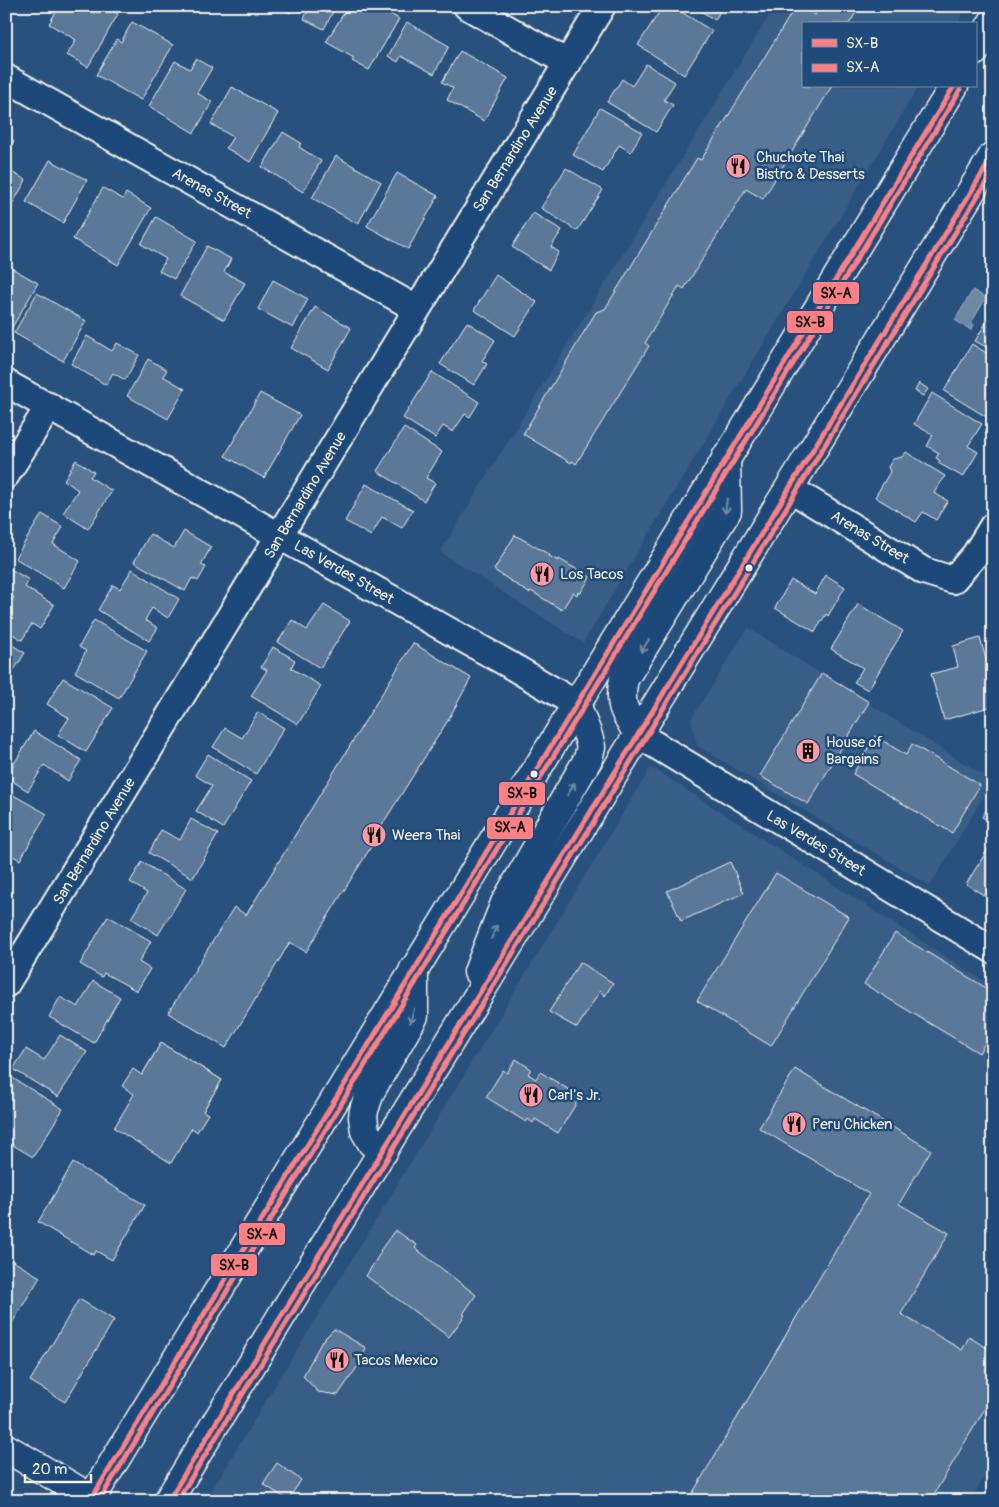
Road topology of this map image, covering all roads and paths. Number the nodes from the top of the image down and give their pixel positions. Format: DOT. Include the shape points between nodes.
graph roads {
  1 [pos="467,6"];
  2 [pos="602,6"];
  3 [pos="993,22"];
  4 [pos="976,49"];
  5 [pos="568,63"];
  6 [pos="6,78"];
  7 [pos="953,88"];
  8 [pos="993,156"];
  9 [pos="417,309"];
  10 [pos="6,383"];
  11 [pos="49,406"];
  12 [pos="726,458"];
  13 [pos="6,475"];
  14 [pos="789,488"];
  15 [pos="993,526"];
  16 [pos="280,536"];
  17 [pos="576,704"];
  18 [pos="639,735"];
  19 [pos="993,950"];
  20 [pos="414,968"];
  21 [pos="6,984"];
  22 [pos="450,1042"];
  23 [pos="383,1152"];
  24 [pos="6,1448"];
  25 [pos="92,1500"];
  26 [pos="168,1501"];
  1 -- 5 [label="street"];
  2 -- 5 [label="street, San Bernardino Avenue"];
  3 -- 4 [label="main road"];
  5 -- 9 [label="street, San Bernardino Avenue"];
  6 -- 9 [label="street, Arenas Street"];
  7 -- 12 [label="main road"];
  8 -- 14 [label="main road"];
  9 -- 16 [label="street, San Bernardino Avenue"];
  10 -- 11 [label="street, Las Verdes Street"];
  11 -- 13 [label="street"];
  11 -- 16 [label="street, Las Verdes Street"];
  12 -- 17 [label="main road"];
  12 -- 18 [label="main road, one-way" via="727,511 624,679 621,693 623,710"];
  14 -- 15 [label="street, Arenas Street" via="924,571 953,580 975,555"];
  14 -- 18 [label="main road"];
  16 -- 17 [label="street, Las Verdes Street"];
  16 -- 21 [label="street, San Bernardino Avenue"];
  17 -- 20 [label="main road"];
  22 -- 17 [label="main road, one-way" via="505,903 588,759 591,747"];
  18 -- 19 [label="street, Las Verdes Street"];
  18 -- 22 [label="main road"];
  20 -- 23 [label="main road, one-way" via="414,1016 365,1103 365,1131"];
  20 -- 25 [label="main road"];
  22 -- 23 [label="main road"];
  23 -- 26 [label="main road"];
  24 -- 25 [label="main road"];
}
